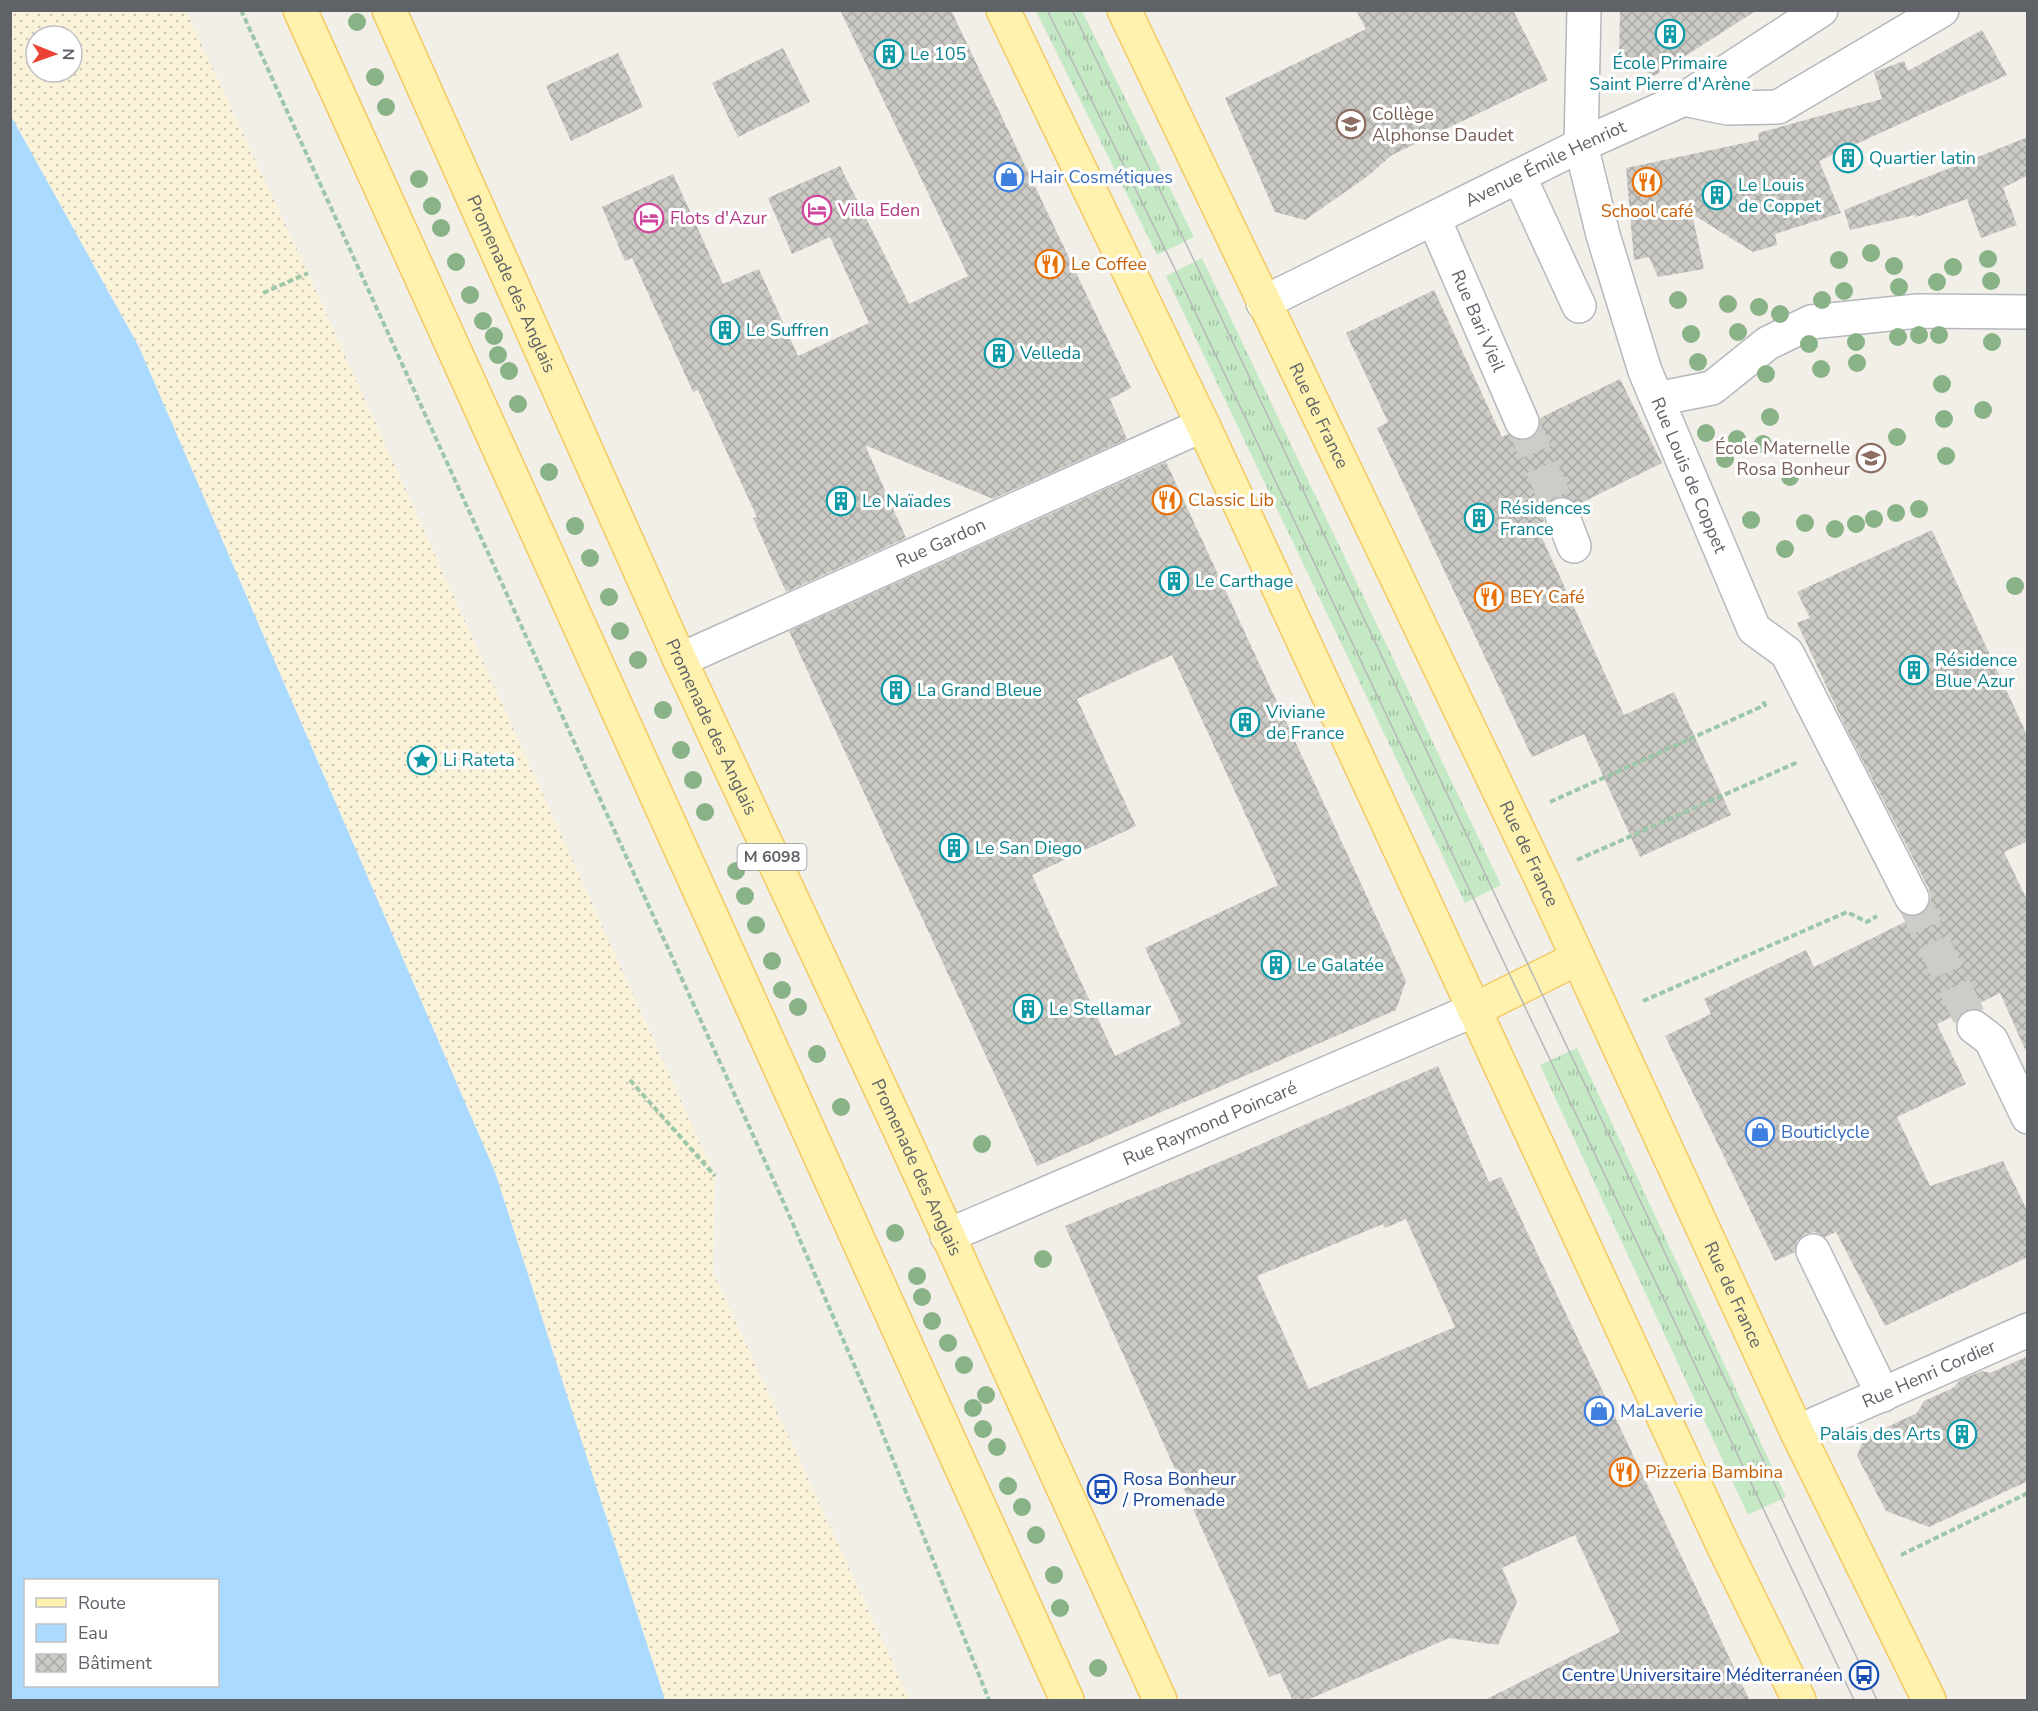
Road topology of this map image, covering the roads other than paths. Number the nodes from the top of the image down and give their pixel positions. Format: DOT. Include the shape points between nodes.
graph roads {
  1 [pos="300,10"];
  2 [pos="389,10"];
  3 [pos="1003,10"];
  4 [pos="1124,10"];
  5 [pos="1584,10"];
  6 [pos="1821,10"];
  7 [pos="1942,10"];
  8 [pos="1684,99"];
  9 [pos="1581,145"];
  10 [pos="1519,176"];
  11 [pos="1434,219"];
  12 [pos="1263,303"];
  13 [pos="1579,306"];
  14 [pos="2028,312"];
  15 [pos="1657,399"];
  16 [pos="1522,422"];
  17 [pos="1203,424"];
  18 [pos="1562,515"];
  19 [pos="1574,546"];
  20 [pos="680,660"];
  21 [pos="1912,898"];
  22 [pos="1578,958"];
  23 [pos="1474,1010"];
  24 [pos="1974,1027"];
  25 [pos="2028,1117"];
  26 [pos="947,1236"];
  27 [pos="1813,1251"];
  28 [pos="2028,1330"];
  29 [pos="1883,1395"];
  30 [pos="1797,1432"];
  31 [pos="1067,1701"];
  32 [pos="1160,1701"];
  33 [pos="1799,1701"];
  34 [pos="1929,1701"];
  1 -- 31 [label="main road"];
  2 -- 20 [label="main road, Promenade des Anglais / M 6098"];
  3 -- 17 [label="main road"];
  4 -- 12 [label="main road, Rue de France"];
  5 -- 9 [label="street, Rue Louis de Coppet"];
  6 -- 8 [label="street, Avenue Émile Henriot"];
  7 -- 8 [label="street" via="1778,107 1726,108"];
  8 -- 9 [label="street, Avenue Émile Henriot"];
  9 -- 10 [label="street, Avenue Émile Henriot"];
  9 -- 15 [label="street, Rue Louis de Coppet" via="1603,235"];
  10 -- 11 [label="street, Avenue Émile Henriot"];
  10 -- 13 [label="street"];
  11 -- 12 [label="street, Avenue Émile Henriot"];
  11 -- 16 [label="street, Rue Bari Vieil"];
  12 -- 22 [label="main road, Rue de France"];
  14 -- 15 [label="street" via="1918,311 1811,322 1768,343 1712,388"];
  15 -- 21 [label="street, Rue Louis de Coppet" via="1754,629 1787,653"];
  17 -- 20 [label="street, Rue Gardon"];
  17 -- 23 [label="main road"];
  18 -- 19 [label="street"];
  20 -- 26 [label="main road, Promenade des Anglais / M 6098"];
  22 -- 23 [label="main road"];
  22 -- 30 [label="main road, Rue de France"];
  23 -- 26 [label="street, Rue Raymond Poincaré"];
  23 -- 33 [label="main road"];
  24 -- 25 [label="street" via="1991,1040"];
  26 -- 32 [label="main road, Promenade des Anglais / M 6098"];
  27 -- 29 [label="street"];
  28 -- 29 [label="street, Rue Henri Cordier"];
  29 -- 30 [label="street, Rue Henri Cordier"];
  30 -- 34 [label="main road, Rue de France"];
}
